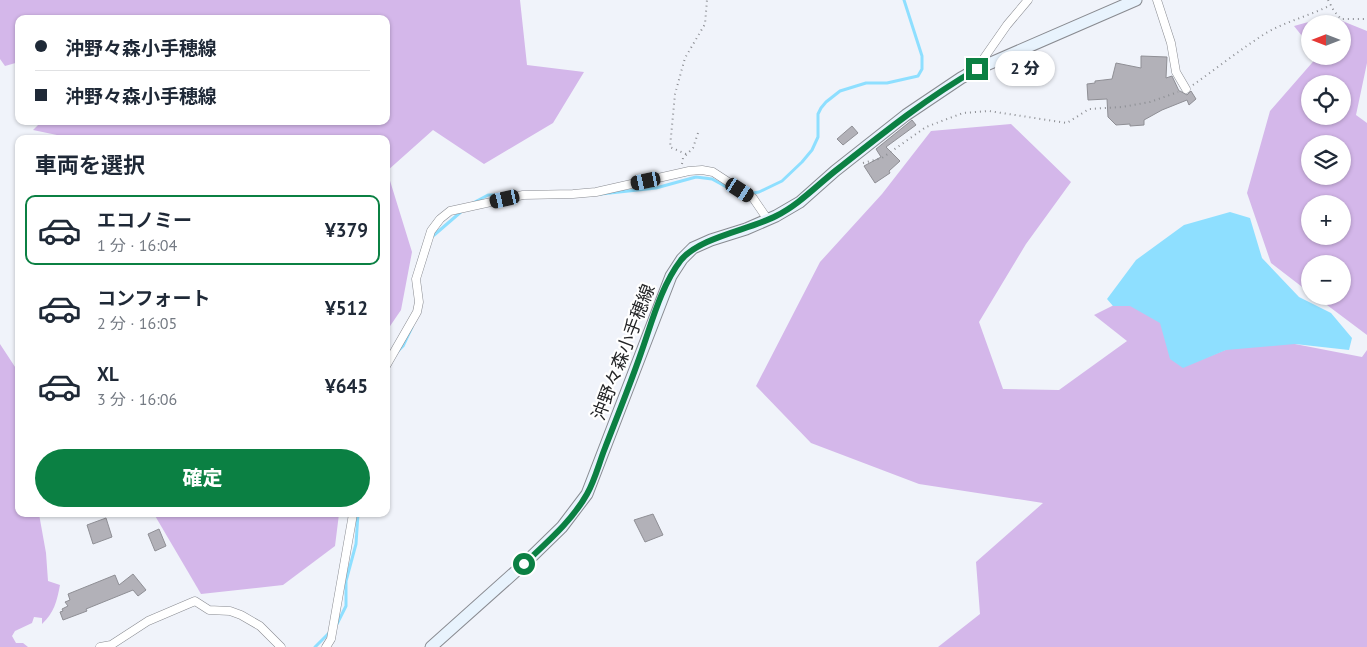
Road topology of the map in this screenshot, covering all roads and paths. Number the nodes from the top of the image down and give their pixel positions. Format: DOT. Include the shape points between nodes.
graph roads {
  1 [pos="707,0"];
  2 [pos="1028,0"];
  3 [pos="1136,0"];
  4 [pos="1157,0"];
  5 [pos="1328,0"];
  6 [pos="1330,5"];
  7 [pos="1367,19"];
  8 [pos="977,69"];
  9 [pos="1186,89"];
  10 [pos="698,133"];
  11 [pos="686,154"];
  12 [pos="844,163"];
  13 [pos="679,174"];
  14 [pos="768,220"];
  15 [pos="390,359"];
  16 [pos="352,517"];
  17 [pos="100,647"];
  18 [pos="281,647"];
  19 [pos="326,647"];
  20 [pos="431,647"];
  1 -- 11 [label="path" via="705,24 685,58 674,103 670,147"];
  2 -- 8 [label="street"];
  3 -- 8 [label="main road, 沖野々森小手穂線"];
  4 -- 9 [label="street" via="1171,43 1176,72"];
  5 -- 6 [label="path"];
  6 -- 7 [label="path" via="1341,19"];
  6 -- 9 [label="path" via="1267,33"];
  8 -- 12 [label="main road, 沖野々森小手穂線" via="906,115"];
  9 -- 12 [label="path" via="1150,102 1089,110 1067,123 989,112 963,113 926,127 882,158 856,165"];
  10 -- 11 [label="path" via="693,148"];
  11 -- 13 [label="path"];
  12 -- 14 [label="main road, 沖野々森小手穂線" via="800,202"];
  13 -- 14 [label="street" via="702,170 712,172 753,198"];
  13 -- 15 [label="street" via="596,192 523,195 450,211 431,231 416,279 417,312"];
  14 -- 20 [label="main road, 沖野々森小手穂線" via="693,248 682,259 658,306 587,494 562,527"];
  16 -- 19 [label="street" via="331,639"];
  17 -- 18 [label="street" via="111,645 148,621 195,601 209,610 241,614 260,626"];
}
